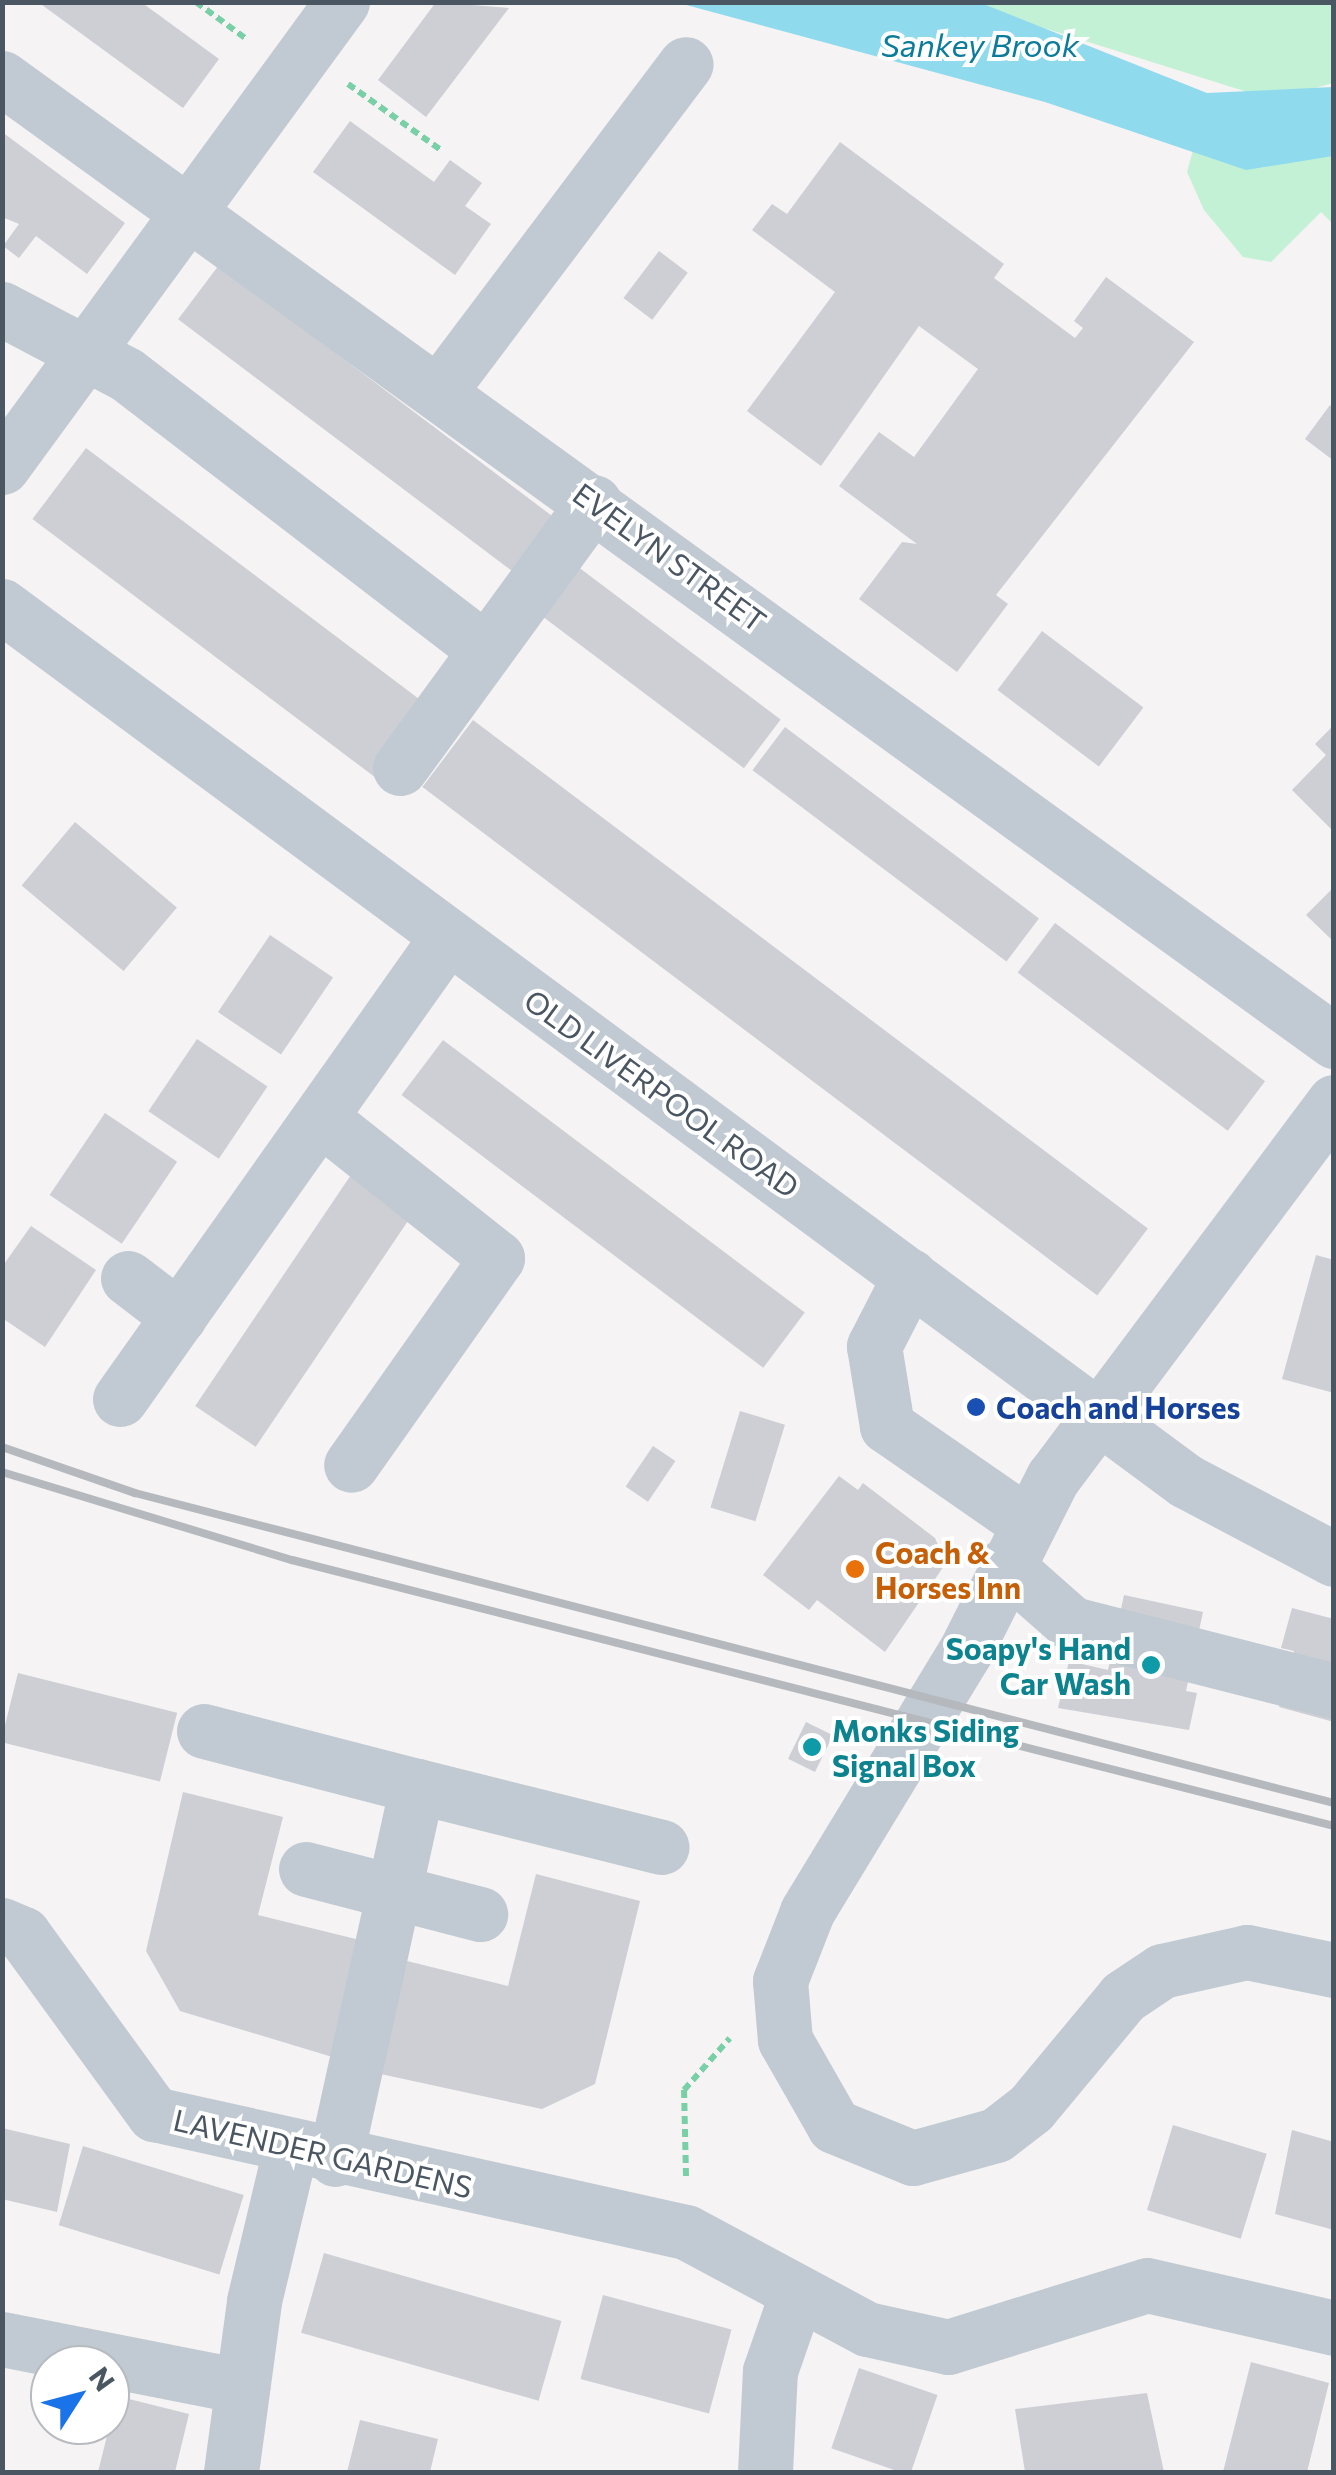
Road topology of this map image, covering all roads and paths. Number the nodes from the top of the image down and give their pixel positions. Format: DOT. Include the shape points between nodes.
graph roads {
  1 [pos="342,2"];
  2 [pos="305,53"];
  3 [pos="686,64"];
  4 [pos="2,78"];
  5 [pos="441,150"];
  6 [pos="192,207"];
  7 [pos="2,308"];
  8 [pos="85,355"];
  9 [pos="440,390"];
  10 [pos="2,467"];
  11 [pos="594,502"];
  12 [pos="2,606"];
  13 [pos="485,650"];
  14 [pos="400,768"];
  15 [pos="447,937"];
  16 [pos="1334,1041"];
  17 [pos="1334,1102"];
  18 [pos="323,1120"];
  19 [pos="910,1276"];
  20 [pos="128,1278"];
  21 [pos="180,1317"];
  22 [pos="120,1399"];
  23 [pos="1096,1416"];
  24 [pos="351,1465"];
  25 [pos="1016,1544"];
  26 [pos="1334,1559"];
  27 [pos="1334,1691"];
  28 [pos="204,1731"];
  29 [pos="417,1786"];
  30 [pos="662,1848"];
  31 [pos="306,1869"];
  32 [pos="394,1890"];
  33 [pos="480,1914"];
  34 [pos="2,1925"];
  35 [pos="1334,1970"];
  36 [pos="313,2154"];
  37 [pos="797,2293"];
  38 [pos="1334,2328"];
  39 [pos="2,2338"];
  40 [pos="242,2386"];
  41 [pos="230,2472"];
  42 [pos="765,2472"];
  1 -- 2 [label="street"];
  2 -- 5 [label="path"];
  2 -- 6 [label="street"];
  3 -- 9 [label="street"];
  4 -- 6 [label="street, EVELYN STREET"];
  6 -- 8 [label="street"];
  6 -- 9 [label="street, EVELYN STREET"];
  7 -- 8 [label="street"];
  8 -- 10 [label="street"];
  8 -- 13 [label="street" via="126,374"];
  9 -- 11 [label="street, EVELYN STREET"];
  11 -- 13 [label="street"];
  11 -- 16 [label="street, EVELYN STREET"];
  12 -- 15 [label="street, OLD LIVERPOOL ROAD"];
  13 -- 14 [label="street"];
  15 -- 18 [label="street"];
  15 -- 19 [label="street, OLD LIVERPOOL ROAD"];
  17 -- 23 [label="street"];
  18 -- 21 [label="street"];
  18 -- 24 [label="street" via="497,1258"];
  19 -- 23 [label="street, OLD LIVERPOOL ROAD"];
  19 -- 25 [label="street" via="874,1346 887,1426"];
  20 -- 21 [label="street"];
  21 -- 22 [label="street"];
  23 -- 25 [label="street"];
  23 -- 26 [label="street, OLD LIVERPOOL ROAD" via="1250,1522"];
  25 -- 27 [label="street" via="1072,1624"];
  25 -- 35 [label="street" via="966,1650 807,1912 780,1981 784,2040 834,2126 913,2158 996,2135 1031,2108 1122,1997 1162,1971 1247,1952"];
  28 -- 29 [label="street"];
  29 -- 30 [label="street"];
  29 -- 32 [label="street"];
  31 -- 32 [label="street"];
  32 -- 33 [label="street"];
  32 -- 36 [label="street"];
  34 -- 36 [label="street, LAVENDER GARDENS" via="23,1934 154,2114"];
  36 -- 37 [label="street, LAVENDER GARDENS" via="686,2232"];
  36 -- 40 [label="street"];
  37 -- 38 [label="street, LAVENDER GARDENS" via="867,2329 948,2347 1146,2286"];
  37 -- 42 [label="street" via="770,2371"];
  39 -- 40 [label="street"];
  40 -- 41 [label="street"];
}
